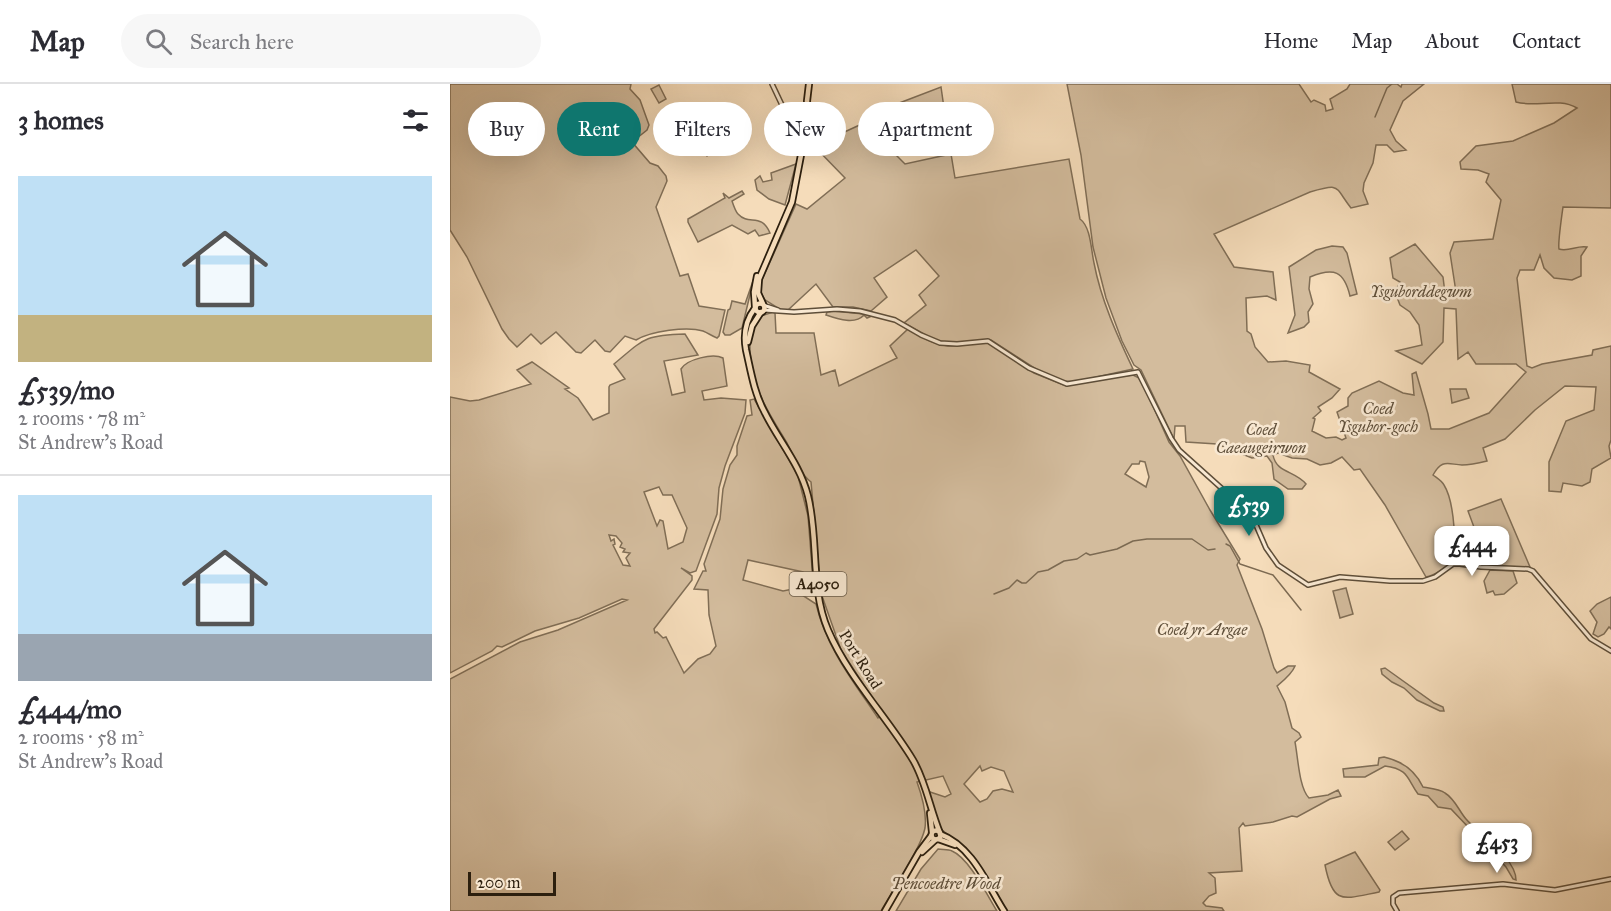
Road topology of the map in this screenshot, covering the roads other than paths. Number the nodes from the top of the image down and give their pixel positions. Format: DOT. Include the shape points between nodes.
graph roads {
  1 [pos="772,84"];
  2 [pos="809,84"];
  3 [pos="807,101"];
  4 [pos="781,102"];
  5 [pos="801,156"];
  6 [pos="767,258"];
  7 [pos="755,307"];
  8 [pos="763,308"];
  9 [pos="747,351"];
  10 [pos="1611,651"];
  11 [pos="936,836"];
  12 [pos="1611,879"];
  13 [pos="885,911"];
  14 [pos="1004,911"];
  15 [pos="1397,911"];
  1 -- 4 [label="street"];
  2 -- 3 [label="main road, Port Road / A4050"];
  5 -- 6 [label="main road, Port Road / A4050" via="792,202"];
  6 -- 7 [label="main road, Port Road / A4050" via="754,285"];
  6 -- 8 [label="main road, Port Road / A4050" via="758,285"];
  7 -- 8 [label="main road" via="758,304"];
  7 -- 9 [label="main road, Port Road / A4050" via="745,328"];
  8 -- 9 [label="main road, Port Road / A4050" via="750,330"];
  8 -- 10 [label="street" via="866,312 895,320 940,343 988,341 1029,368 1067,384 1138,372 1179,450 1248,512 1274,560 1302,583 1314,585 1340,577 1423,581 1435,578 1453,564 1528,569 1591,639"];
  9 -- 11 [label="main road, Port Road / A4050" via="758,398 796,465 808,495 820,600 828,630 914,763"];
  11 -- 13 [label="main road" via="917,858"];
  11 -- 14 [label="main road" via="951,839 974,862"];
  12 -- 15 [label="street" via="1555,891 1503,884 1399,893 1393,897"];
}
